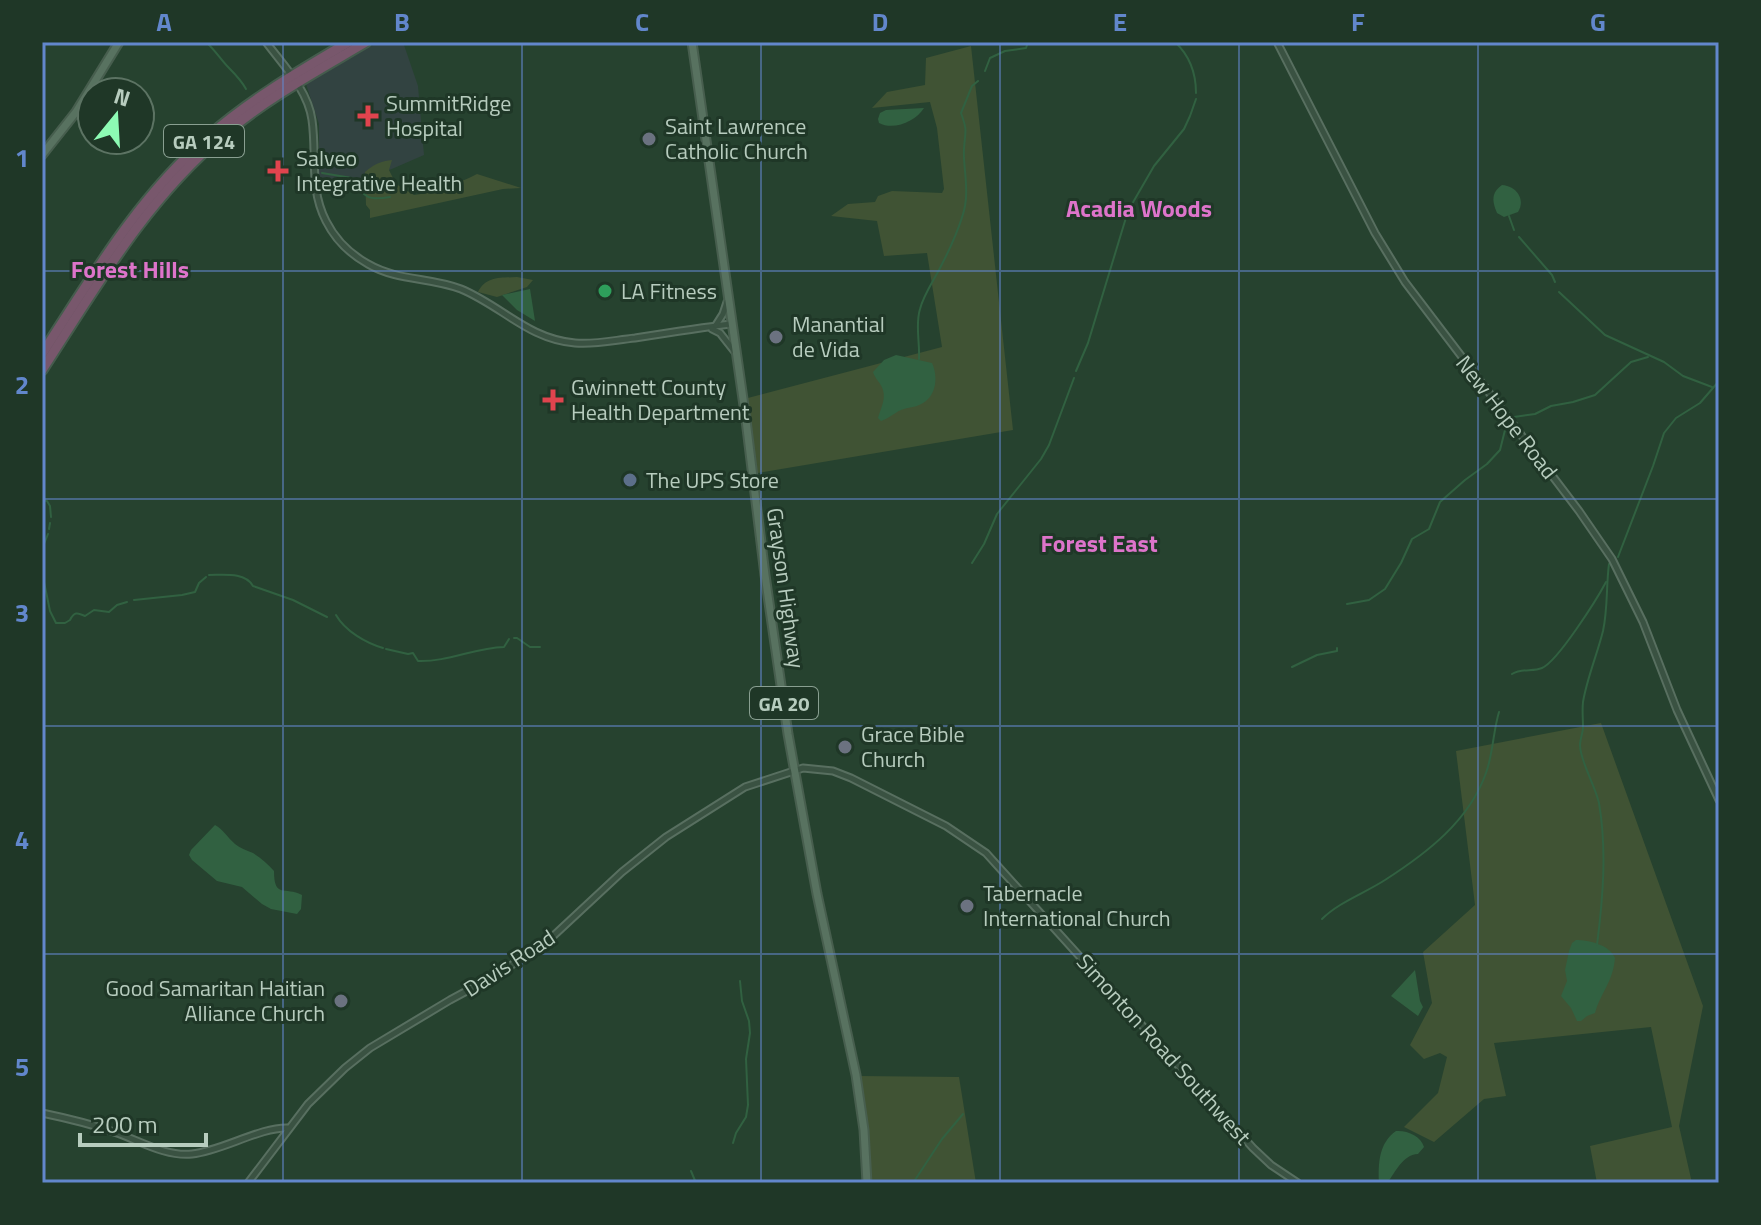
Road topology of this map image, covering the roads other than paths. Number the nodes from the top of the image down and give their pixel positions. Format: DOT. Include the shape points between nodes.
graph roads {
  1 [pos="119,42"];
  2 [pos="266,42"];
  3 [pos="349,42"];
  4 [pos="366,42"];
  5 [pos="692,42"];
  6 [pos="1277,42"];
  7 [pos="294,80"];
  8 [pos="42,155"];
  9 [pos="728,298"];
  10 [pos="731,324"];
  11 [pos="715,326"];
  12 [pos="703,328"];
  13 [pos="735,352"];
  14 [pos="42,354"];
  15 [pos="42,370"];
  16 [pos="794,770"];
  17 [pos="1719,800"];
  18 [pos="42,1113"];
  19 [pos="288,1128"];
  20 [pos="248,1183"];
  21 [pos="867,1183"];
  22 [pos="1298,1183"];
  1 -- 8 [label="main road"];
  2 -- 7 [label="street"];
  3 -- 7 [label="highway, GA 124"];
  4 -- 7 [label="highway, GA 124"];
  5 -- 9 [label="main road, Grayson Highway / GA 20"];
  6 -- 17 [label="street, New Hope Road" via="1405,282 1612,559"];
  7 -- 12 [label="street" via="312,118 314,178 322,212 342,244 369,265 461,289 526,329 556,340 599,343"];
  7 -- 14 [label="highway, GA 124" via="223,124 158,186 117,238"];
  7 -- 15 [label="highway, GA 124" via="220,138 161,196 124,243"];
  9 -- 10 [label="main road, Grayson Highway / GA 20"];
  9 -- 11 [label="street"];
  10 -- 11 [label="street"];
  10 -- 13 [label="main road, Grayson Highway / GA 20"];
  11 -- 12 [label="street"];
  12 -- 13 [label="street" via="720,333"];
  13 -- 16 [label="main road, Grayson Highway / GA 20"];
  16 -- 19 [label="street, Davis Road" via="745,787 666,837 550,939 370,1048"];
  16 -- 21 [label="main road, Grayson Highway / GA 20" via="856,1075"];
  16 -- 22 [label="street, Simonton Road Southwest" via="820,768 845,775 977,845 1253,1148"];
  18 -- 19 [label="street" via="187,1155"];
  19 -- 20 [label="street, Davis Road"];
}
